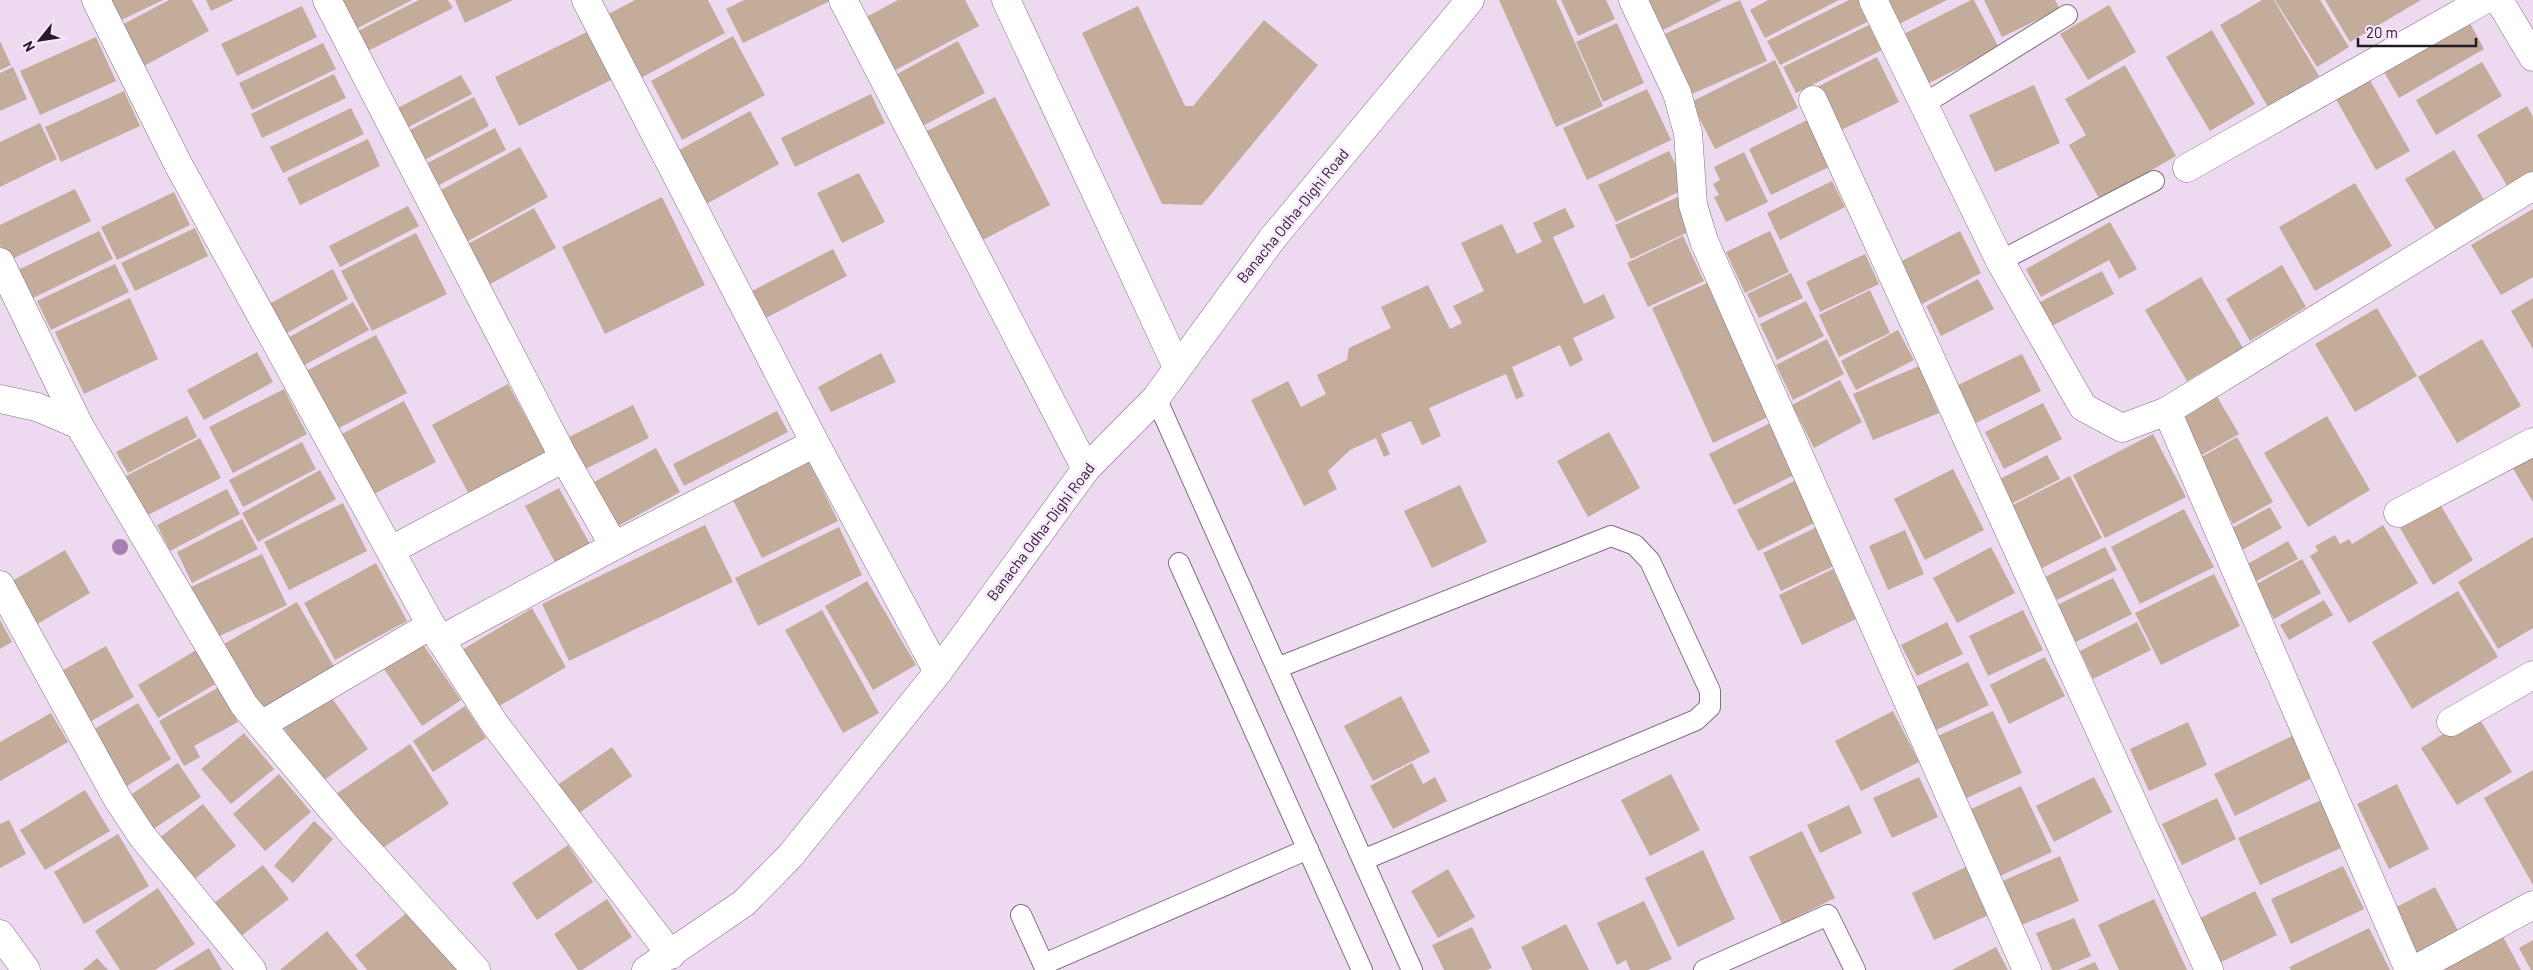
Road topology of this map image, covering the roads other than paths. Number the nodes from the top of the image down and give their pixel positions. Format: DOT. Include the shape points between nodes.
graph roads {
  1 [pos="96,0"];
  2 [pos="327,0"];
  3 [pos="586,0"];
  4 [pos="843,0"];
  5 [pos="1006,0"];
  6 [pos="1470,0"];
  7 [pos="1633,0"];
  8 [pos="1873,0"];
  9 [pos="2484,0"];
  10 [pos="2499,0"];
  11 [pos="2066,15"];
  12 [pos="2533,57"];
  13 [pos="1813,100"];
  14 [pos="1924,104"];
  15 [pos="2187,168"];
  16 [pos="2154,181"];
  17 [pos="2533,186"];
  18 [pos="2000,261"];
  19 [pos="0,262"];
  20 [pos="1177,367"];
  21 [pos="1156,398"];
  22 [pos="0,399"];
  23 [pos="2168,411"];
  24 [pos="79,425"];
  25 [pos="2533,442"];
  26 [pos="815,444"];
  27 [pos="564,458"];
  28 [pos="1086,469"];
  29 [pos="2398,513"];
  30 [pos="614,546"];
  31 [pos="391,550"];
  32 [pos="1180,563"];
  33 [pos="0,585"];
  34 [pos="436,633"];
  35 [pos="1277,668"];
  36 [pos="938,672"];
  37 [pos="2533,675"];
  38 [pos="2452,722"];
  39 [pos="261,725"];
  40 [pos="1308,849"];
  41 [pos="1363,860"];
  42 [pos="2533,905"];
  43 [pos="1021,915"];
  44 [pos="1,937"];
  45 [pos="671,955"];
  46 [pos="1045,967"];
  47 [pos="26,970"];
  48 [pos="252,970"];
  49 [pos="476,970"];
  50 [pos="646,970"];
  51 [pos="1362,970"];
  52 [pos="1412,970"];
  53 [pos="1704,970"];
  54 [pos="1855,970"];
  55 [pos="2027,970"];
  56 [pos="2209,970"];
  57 [pos="2409,970"];
  58 [pos="2414,970"];
  1 -- 31 [label="street" via="178,164"];
  2 -- 27 [label="street"];
  3 -- 26 [label="street"];
  4 -- 28 [label="street"];
  5 -- 20 [label="street"];
  6 -- 20 [label="street, Banacha Odha-Dighi Road" via="1272,240"];
  7 -- 55 [label="street" via="1677,93 1686,125 1693,206 1704,241"];
  8 -- 14 [label="street"];
  9 -- 15 [label="street"];
  10 -- 12 [label="street"];
  11 -- 14 [label="lane"];
  13 -- 56 [label="street"];
  14 -- 18 [label="street"];
  16 -- 18 [label="lane"];
  17 -- 23 [label="street"];
  18 -- 23 [label="street" via="2083,407 2122,428"];
  19 -- 24 [label="street"];
  20 -- 21 [label="street, Banacha Odha-Dighi Road"];
  21 -- 28 [label="street, Banacha Odha-Dighi Road"];
  21 -- 35 [label="lane"];
  22 -- 24 [label="street" via="37,407"];
  23 -- 57 [label="street"];
  24 -- 39 [label="street" via="244,705"];
  25 -- 29 [label="street"];
  26 -- 30 [label="street"];
  26 -- 36 [label="street"];
  27 -- 30 [label="street"];
  27 -- 31 [label="street"];
  28 -- 36 [label="street, Banacha Odha-Dighi Road"];
  30 -- 34 [label="street"];
  31 -- 34 [label="street"];
  32 -- 40 [label="lane"];
  33 -- 48 [label="street" via="142,836"];
  34 -- 39 [label="street"];
  34 -- 45 [label="street" via="494,723"];
  35 -- 41 [label="lane"];
  35 -- 41 [label="lane" via="1611,536 1635,545 1650,561 1710,691 1710,707 1696,720"];
  36 -- 45 [label="street, Banacha Odha-Dighi Road" via="791,855 744,902"];
  37 -- 38 [label="street"];
  39 -- 49 [label="street" via="351,832"];
  40 -- 46 [label="lane"];
  40 -- 51 [label="lane"];
  41 -- 52 [label="lane"];
  42 -- 58 [label="street"];
  43 -- 46 [label="lane"];
  44 -- 47 [label="street"];
  45 -- 50 [label="street, Banacha Odha-Dighi Road"];
  53 -- 54 [label="lane" via="1828,915"];
}
